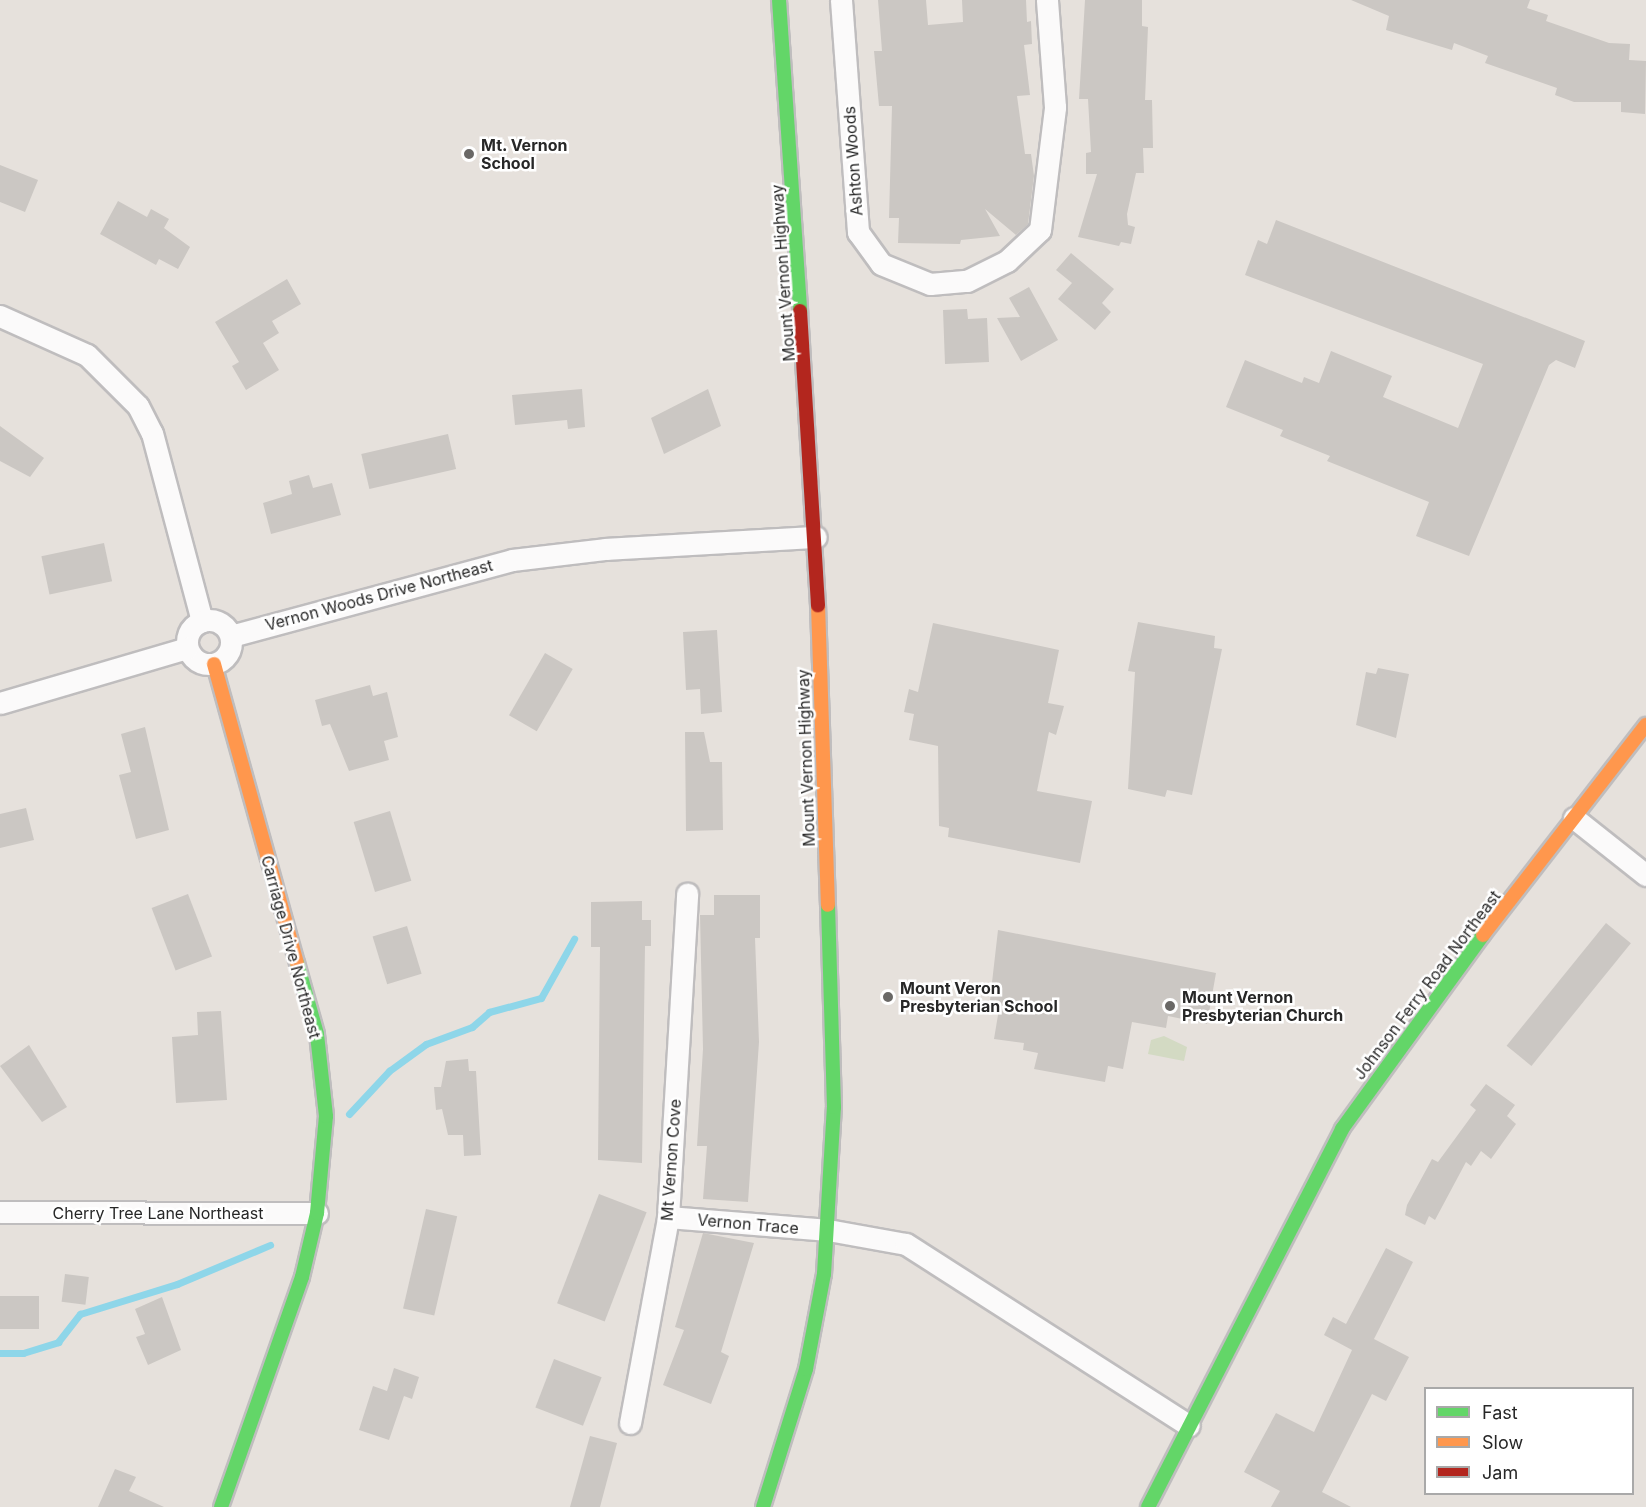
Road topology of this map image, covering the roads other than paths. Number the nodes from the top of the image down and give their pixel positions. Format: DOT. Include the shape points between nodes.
graph roads {
  1 [pos="779,0"];
  2 [pos="841,0"];
  3 [pos="1047,0"];
  4 [pos="0,316"];
  5 [pos="816,537"];
  6 [pos="202,621"];
  7 [pos="231,636"];
  8 [pos="187,648"];
  9 [pos="214,664"];
  10 [pos="0,703"];
  11 [pos="1646,725"];
  12 [pos="1574,818"];
  13 [pos="1646,875"];
  14 [pos="687,894"];
  15 [pos="0,1212"];
  16 [pos="317,1213"];
  17 [pos="668,1217"];
  18 [pos="828,1230"];
  19 [pos="630,1423"];
  20 [pos="1190,1426"];
  21 [pos="221,1507"];
  22 [pos="763,1507"];
  23 [pos="1148,1507"];
  1 -- 5 [label="street, Mount Vernon Highway"];
  2 -- 3 [label="street, Ashton Woods" via="858,232 882,264 930,284 967,281 1007,261 1040,230 1055,107"];
  4 -- 6 [label="street" via="87,355 138,406 152,433"];
  5 -- 7 [label="street, Vernon Woods Drive Northeast" via="606,549 513,560"];
  5 -- 18 [label="street, Mount Vernon Highway" via="834,1107"];
  6 -- 7 [label="street" via="218,622"];
  6 -- 8 [label="street" via="191,627"];
  7 -- 9 [label="street" via="229,654"];
  8 -- 9 [label="street" via="196,660"];
  8 -- 10 [label="street"];
  9 -- 16 [label="street, Carriage Drive Northeast" via="317,1034 326,1116"];
  11 -- 12 [label="street, Johnson Ferry Road Northeast"];
  12 -- 13 [label="street"];
  12 -- 20 [label="street, Johnson Ferry Road Northeast" via="1401,1041 1342,1129"];
  14 -- 17 [label="street, Mt Vernon Cove"];
  15 -- 16 [label="street, Cherry Tree Lane Northeast"];
  16 -- 21 [label="street, Carriage Drive Northeast" via="302,1277"];
  17 -- 18 [label="street, Vernon Trace"];
  17 -- 19 [label="street, Mt Vernon Cove"];
  18 -- 20 [label="street, Vernon Trace" via="906,1244"];
  18 -- 22 [label="street, Mount Vernon Highway" via="806,1369"];
  20 -- 23 [label="street, Johnson Ferry Road Northeast"];
}
